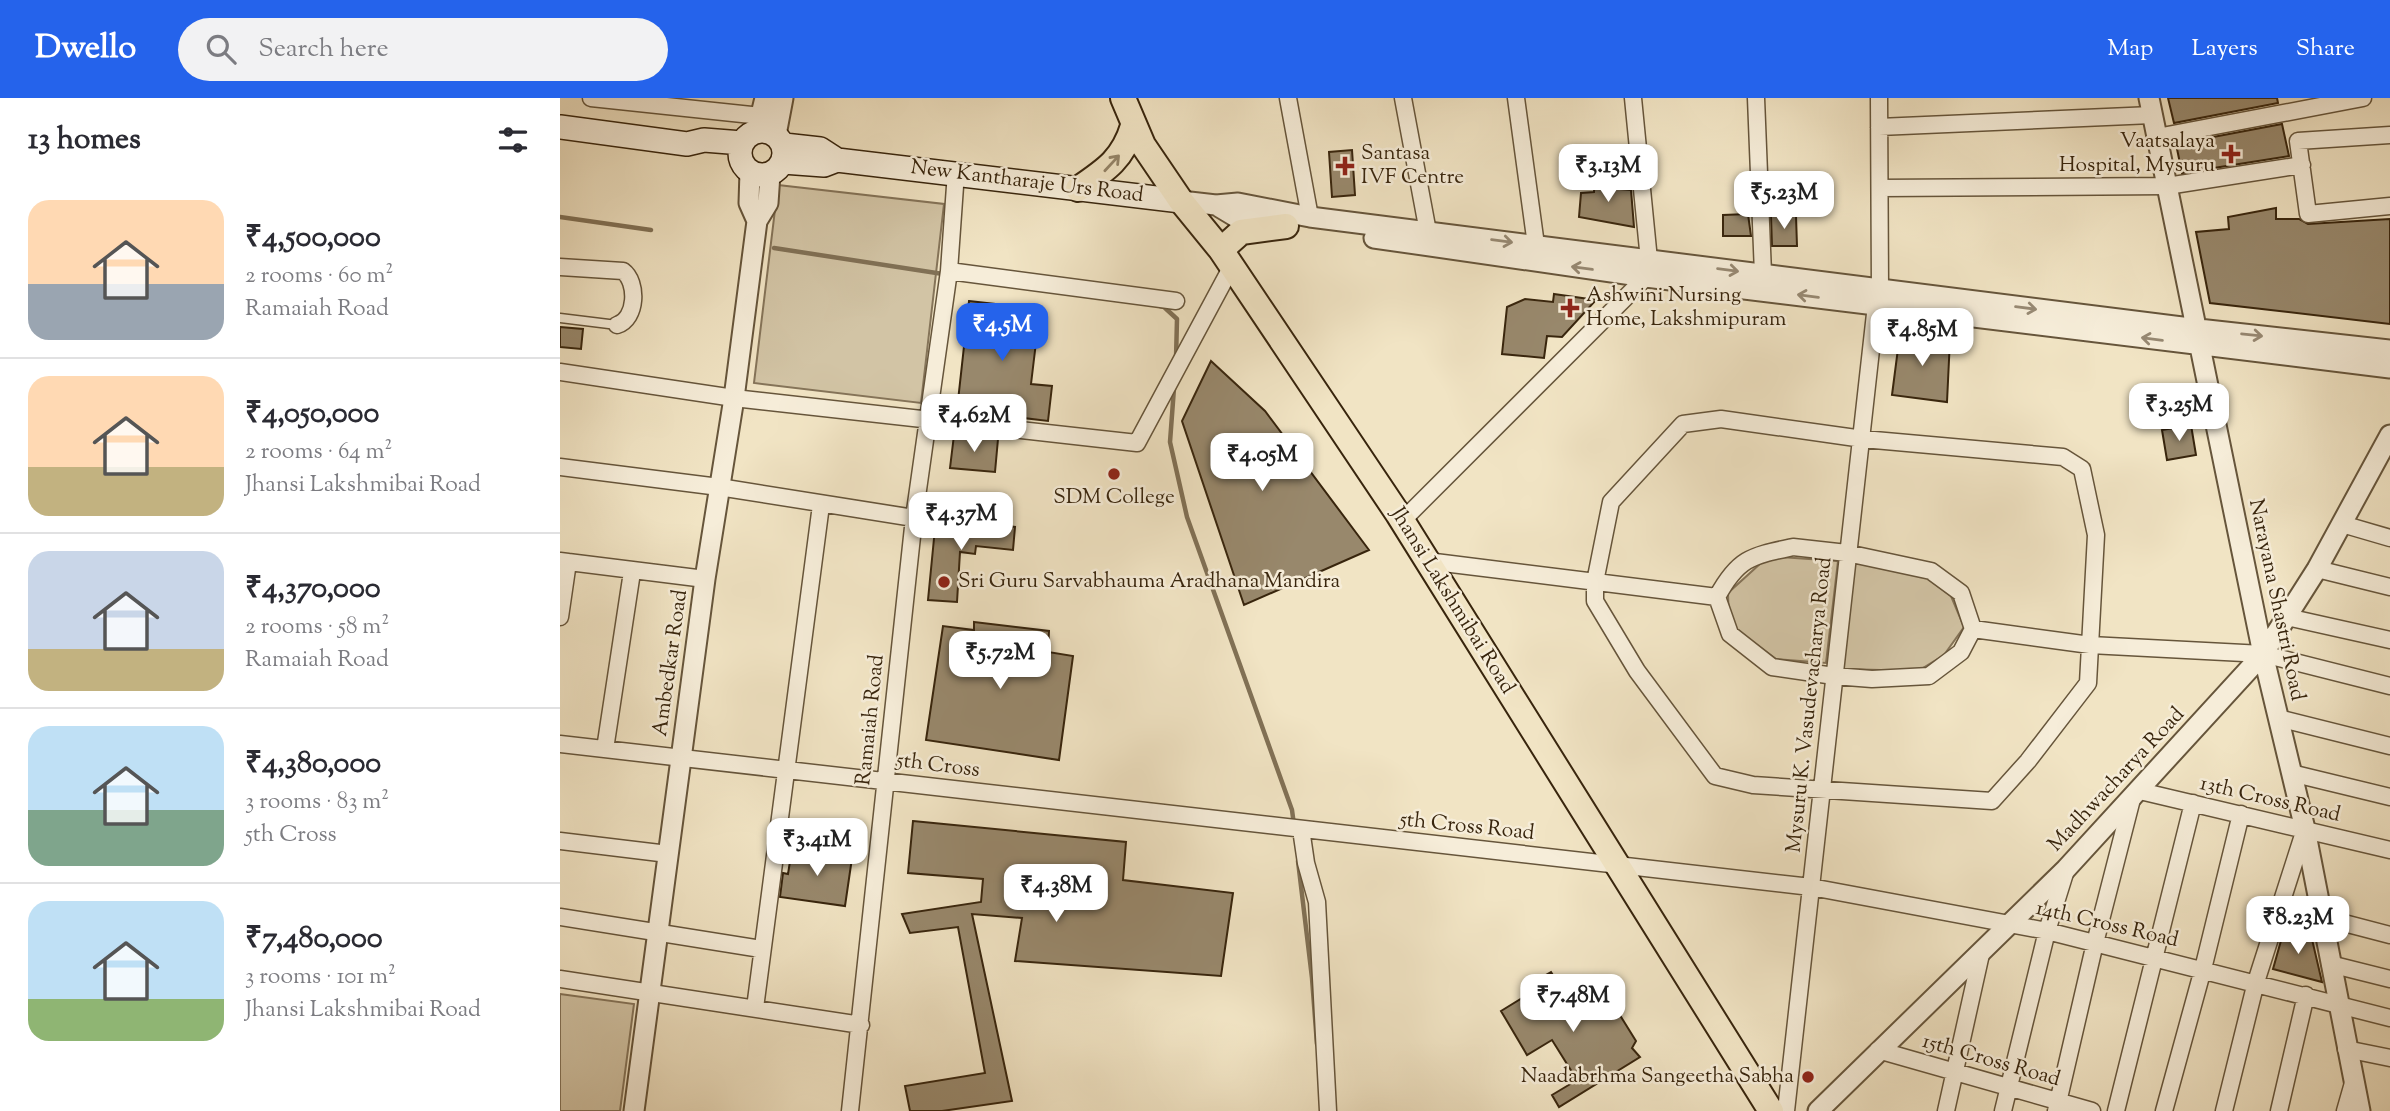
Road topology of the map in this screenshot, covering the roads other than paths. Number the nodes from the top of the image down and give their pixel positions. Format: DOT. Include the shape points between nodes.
graph roads {
  1 [pos="591,98"];
  2 [pos="783,98"];
  3 [pos="1122,98"];
  4 [pos="1289,98"];
  5 [pos="1403,98"];
  6 [pos="1516,98"];
  7 [pos="1633,98"];
  8 [pos="1756,98"];
  9 [pos="1879,98"];
  10 [pos="2363,98"];
  11 [pos="2150,106"];
  12 [pos="1133,126"];
  13 [pos="560,127"];
  14 [pos="1879,127"];
  15 [pos="2390,135"];
  16 [pos="2157,137"];
  17 [pos="763,143"];
  18 [pos="2302,165"];
  19 [pos="956,173"];
  20 [pos="2167,186"];
  21 [pos="1880,188"];
  22 [pos="1078,189"];
  23 [pos="1181,201"];
  24 [pos="1216,205"];
  25 [pos="2390,206"];
  26 [pos="1310,216"];
  27 [pos="1286,226"];
  28 [pos="1428,232"];
  29 [pos="1536,245"];
  30 [pos="1226,258"];
  31 [pos="949,264"];
  32 [pos="560,267"];
  33 [pos="1647,268"];
  34 [pos="1763,274"];
  35 [pos="1878,297"];
  36 [pos="1176,301"];
  37 [pos="560,318"];
  38 [pos="617,325"];
  39 [pos="2200,337"];
  40 [pos="2390,350"];
  41 [pos="2390,368"];
  42 [pos="560,372"];
  43 [pos="734,398"];
  44 [pos="930,418"];
  45 [pos="1863,439"];
  46 [pos="2387,445"];
  47 [pos="560,467"];
  48 [pos="719,487"];
  49 [pos="821,505"];
  50 [pos="914,518"];
  51 [pos="1402,521"];
  52 [pos="2342,524"];
  53 [pos="2390,538"];
  54 [pos="1847,553"];
  55 [pos="1427,561"];
  56 [pos="564,562"];
  57 [pos="2317,569"];
  58 [pos="632,572"];
  59 [pos="705,579"];
  60 [pos="1595,582"];
  61 [pos="2390,587"];
  62 [pos="1717,597"];
  63 [pos="560,617"];
  64 [pos="2287,617"];
  65 [pos="1973,629"];
  66 [pos="2390,640"];
  67 [pos="2090,645"];
  68 [pos="2263,654"];
  69 [pos="1834,676"];
  70 [pos="2390,686"];
  71 [pos="2278,718"];
  72 [pos="560,744"];
  73 [pos="2390,746"];
  74 [pos="605,749"];
  75 [pos="681,757"];
  76 [pos="785,769"];
  77 [pos="2291,773"];
  78 [pos="886,781"];
  79 [pos="1822,788"];
  80 [pos="2136,795"];
  81 [pos="2390,797"];
  82 [pos="2193,803"];
  83 [pos="2241,814"];
  84 [pos="2305,829"];
  85 [pos="1306,830"];
  86 [pos="560,841"];
  87 [pos="2390,850"];
  88 [pos="668,854"];
  89 [pos="1617,865"];
  90 [pos="2066,869"];
  91 [pos="1811,887"];
  92 [pos="2321,917"];
  93 [pos="560,918"];
  94 [pos="2008,924"];
  95 [pos="658,931"];
  96 [pos="2047,931"];
  97 [pos="2390,935"];
  98 [pos="2095,943"];
  99 [pos="761,949"];
  100 [pos="1980,954"];
  101 [pos="2156,958"];
  102 [pos="2330,964"];
  103 [pos="2203,969"];
  104 [pos="560,979"];
  105 [pos="2390,979"];
  106 [pos="2256,982"];
  107 [pos="650,993"];
  108 [pos="2306,995"];
  109 [pos="2337,1003"];
  110 [pos="755,1008"];
  111 [pos="2390,1018"];
  112 [pos="861,1025"];
  113 [pos="2346,1049"];
  114 [pos="1878,1051"];
  115 [pos="2390,1058"];
  116 [pos="1955,1072"];
  117 [pos="2353,1083"];
  118 [pos="2008,1087"];
  119 [pos="2058,1106"];
  120 [pos="634,1111"];
  121 [pos="850,1111"];
  122 [pos="1328,1111"];
  123 [pos="1771,1111"];
  124 [pos="1786,1111"];
  125 [pos="1818,1111"];
  126 [pos="1946,1111"];
  127 [pos="2003,1111"];
  128 [pos="2092,1111"];
  129 [pos="2116,1111"];
  130 [pos="2164,1111"];
  131 [pos="2224,1111"];
  132 [pos="2279,1111"];
  133 [pos="2345,1111"];
  134 [pos="2360,1111"];
  1 -- 17 [label="street"];
  2 -- 17 [label="street, Ambedkar Road"];
  3 -- 12 [label="main road, Jhansi Lakshmibai Road"];
  4 -- 26 [label="street"];
  5 -- 28 [label="street"];
  6 -- 29 [label="street"];
  7 -- 33 [label="street"];
  8 -- 34 [label="street"];
  9 -- 14 [label="street, Mysuru K. Vasudevacharya Road"];
  10 -- 16 [label="street"];
  11 -- 14 [label="street"];
  11 -- 16 [label="street, Narayana Shastri Road"];
  22 -- 12 [label="main road, one-way" via="1108,169 1127,146"];
  12 -- 23 [label="main road, Jhansi Lakshmibai Road"];
  13 -- 17 [label="main road, New Kantharaje Urs Road" via="687,144 699,152"];
  14 -- 21 [label="street, Mysuru K. Vasudevacharya Road"];
  15 -- 18 [label="street" via="2298,141"];
  16 -- 20 [label="street, Narayana Shastri Road"];
  17 -- 19 [label="main road, New Kantharaje Urs Road" via="824,165 837,160"];
  17 -- 43 [label="street, Ambedkar Road" via="768,204 757,221"];
  18 -- 20 [label="street"];
  18 -- 25 [label="street" via="2308,214"];
  19 -- 22 [label="main road, New Kantharaje Urs Road"];
  19 -- 31 [label="street, Ramaiah Road"];
  20 -- 21 [label="street"];
  20 -- 39 [label="street, Narayana Shastri Road"];
  21 -- 35 [label="street, Mysuru K. Vasudevacharya Road"];
  22 -- 23 [label="main road, New Kantharaje Urs Road"];
  23 -- 24 [label="street, New Kantharaje Urs Road"];
  23 -- 30 [label="main road, Jhansi Lakshmibai Road"];
  24 -- 26 [label="street" via="1238,202"];
  24 -- 27 [label="street" via="1236,216"];
  26 -- 28 [label="street"];
  27 -- 30 [label="main road" via="1241,232"];
  33 -- 27 [label="street, one-way"];
  28 -- 29 [label="street, one-way"];
  29 -- 33 [label="street"];
  30 -- 44 [label="street" via="1138,443"];
  30 -- 51 [label="main road, Jhansi Lakshmibai Road"];
  31 -- 36 [label="street"];
  31 -- 44 [label="street, Ramaiah Road"];
  32 -- 38 [label="street" via="622,271 629,276 634,289 629,316"];
  33 -- 34 [label="street, one-way"];
  35 -- 33 [label="street, one-way"];
  33 -- 51 [label="street"];
  34 -- 35 [label="street"];
  35 -- 39 [label="street"];
  35 -- 45 [label="street, Mysuru K. Vasudevacharya Road"];
  37 -- 38 [label="lane"];
  39 -- 40 [label="street, one-way"];
  39 -- 41 [label="street"];
  39 -- 68 [label="street, Narayana Shastri Road"];
  42 -- 43 [label="street"];
  43 -- 44 [label="street"];
  43 -- 48 [label="street, Ambedkar Road"];
  44 -- 50 [label="street, Ramaiah Road"];
  45 -- 54 [label="street, Mysuru K. Vasudevacharya Road"];
  45 -- 60 [label="street" via="1721,419 1683,424 1611,502"];
  45 -- 67 [label="street" via="2063,457 2082,469 2096,535"];
  46 -- 52 [label="street, Madhwacharya Road"];
  47 -- 48 [label="street"];
  48 -- 49 [label="street"];
  48 -- 59 [label="street, Ambedkar Road"];
  49 -- 50 [label="street"];
  49 -- 76 [label="street"];
  50 -- 78 [label="street, Ramaiah Road"];
  51 -- 55 [label="main road, Jhansi Lakshmibai Road"];
  52 -- 53 [label="street"];
  52 -- 57 [label="street, Madhwacharya Road"];
  54 -- 62 [label="street" via="1793,547 1757,555 1730,573"];
  54 -- 65 [label="street" via="1931,571 1961,593"];
  54 -- 69 [label="street, Mysuru K. Vasudevacharya Road"];
  55 -- 60 [label="street"];
  55 -- 89 [label="main road, Jhansi Lakshmibai Road"];
  56 -- 58 [label="street"];
  56 -- 63 [label="street"];
  57 -- 61 [label="street"];
  57 -- 64 [label="street, Madhwacharya Road"];
  58 -- 59 [label="street"];
  58 -- 74 [label="street"];
  59 -- 75 [label="street, Ambedkar Road"];
  60 -- 62 [label="street"];
  60 -- 79 [label="street" via="1595,601 1637,671 1715,776 1753,785"];
  62 -- 69 [label="street" via="1730,634 1772,667"];
  64 -- 66 [label="street"];
  64 -- 68 [label="street, Madhwacharya Road"];
  65 -- 67 [label="street"];
  65 -- 69 [label="street" via="1961,652 1929,676"];
  67 -- 68 [label="street"];
  67 -- 79 [label="street" via="2088,683 1992,801"];
  68 -- 70 [label="street"];
  68 -- 71 [label="street, Narayana Shastri Road"];
  68 -- 80 [label="street, Madhwacharya Road"];
  69 -- 79 [label="street, Mysuru K. Vasudevacharya Road"];
  71 -- 73 [label="street"];
  71 -- 77 [label="street, Narayana Shastri Road"];
  72 -- 74 [label="street, 5th Cross"];
  74 -- 75 [label="street, 5th Cross"];
  75 -- 76 [label="street, 5th Cross"];
  75 -- 88 [label="street, Ambedkar Road"];
  76 -- 78 [label="street, 5th Cross"];
  76 -- 99 [label="street"];
  77 -- 81 [label="street"];
  77 -- 84 [label="street, Narayana Shastri Road"];
  78 -- 85 [label="street, 5th Cross"];
  78 -- 112 [label="street, Ramaiah Road"];
  79 -- 91 [label="street, Mysuru K. Vasudevacharya Road"];
  80 -- 82 [label="street, 13th Cross Road"];
  80 -- 90 [label="street, Madhwacharya Road"];
  80 -- 98 [label="street"];
  82 -- 83 [label="street, 13th Cross Road"];
  82 -- 101 [label="street"];
  83 -- 84 [label="street, 13th Cross Road"];
  83 -- 103 [label="street"];
  84 -- 87 [label="street, 13th Cross Road"];
  84 -- 92 [label="street, Narayana Shastri Road"];
  84 -- 106 [label="street"];
  85 -- 89 [label="street, 5th Cross Road"];
  85 -- 122 [label="street" via="1318,912"];
  86 -- 88 [label="street"];
  88 -- 95 [label="street, Ambedkar Road"];
  89 -- 91 [label="street, 5th Cross Road"];
  89 -- 123 [label="main road, Jhansi Lakshmibai Road"];
  90 -- 94 [label="street, Madhwacharya Road"];
  90 -- 96 [label="street"];
  91 -- 94 [label="street, 14th Cross Road"];
  91 -- 124 [label="street, Mysuru K. Vasudevacharya Road"];
  92 -- 97 [label="street"];
  92 -- 102 [label="street, Narayana Shastri Road"];
  93 -- 95 [label="street"];
  94 -- 96 [label="street, 14th Cross Road"];
  94 -- 100 [label="street, Madhwacharya Road"];
  95 -- 99 [label="street"];
  95 -- 107 [label="street, Ambedkar Road"];
  96 -- 98 [label="street, 14th Cross Road"];
  96 -- 118 [label="street"];
  98 -- 101 [label="street, 14th Cross Road"];
  98 -- 119 [label="street"];
  99 -- 110 [label="street"];
  100 -- 114 [label="street, Madhwacharya Road"];
  100 -- 116 [label="street"];
  101 -- 103 [label="street, 14th Cross Road"];
  101 -- 129 [label="street"];
  102 -- 105 [label="street"];
  102 -- 109 [label="street, Narayana Shastri Road"];
  103 -- 106 [label="street, 14th Cross Road"];
  103 -- 130 [label="street"];
  104 -- 107 [label="street"];
  106 -- 108 [label="street, 14th Cross Road"];
  106 -- 131 [label="street"];
  107 -- 110 [label="street"];
  107 -- 120 [label="street, Ambedkar Road"];
  108 -- 109 [label="street, 14th Cross Road"];
  108 -- 132 [label="street"];
  109 -- 111 [label="street, 14th Cross Road"];
  109 -- 113 [label="street, Narayana Shastri Road"];
  110 -- 112 [label="street"];
  112 -- 121 [label="street, Ramaiah Road"];
  113 -- 115 [label="street"];
  113 -- 117 [label="street, Narayana Shastri Road"];
  114 -- 116 [label="street, 15th Cross Road"];
  114 -- 125 [label="street, Madhwacharya Road"];
  116 -- 118 [label="street, 15th Cross Road"];
  116 -- 126 [label="street"];
  117 -- 133 [label="street"];
  117 -- 134 [label="street, Narayana Shastri Road"];
  118 -- 119 [label="street, 15th Cross Road"];
  118 -- 127 [label="street"];
  119 -- 128 [label="street, 15th Cross Road"];
}
